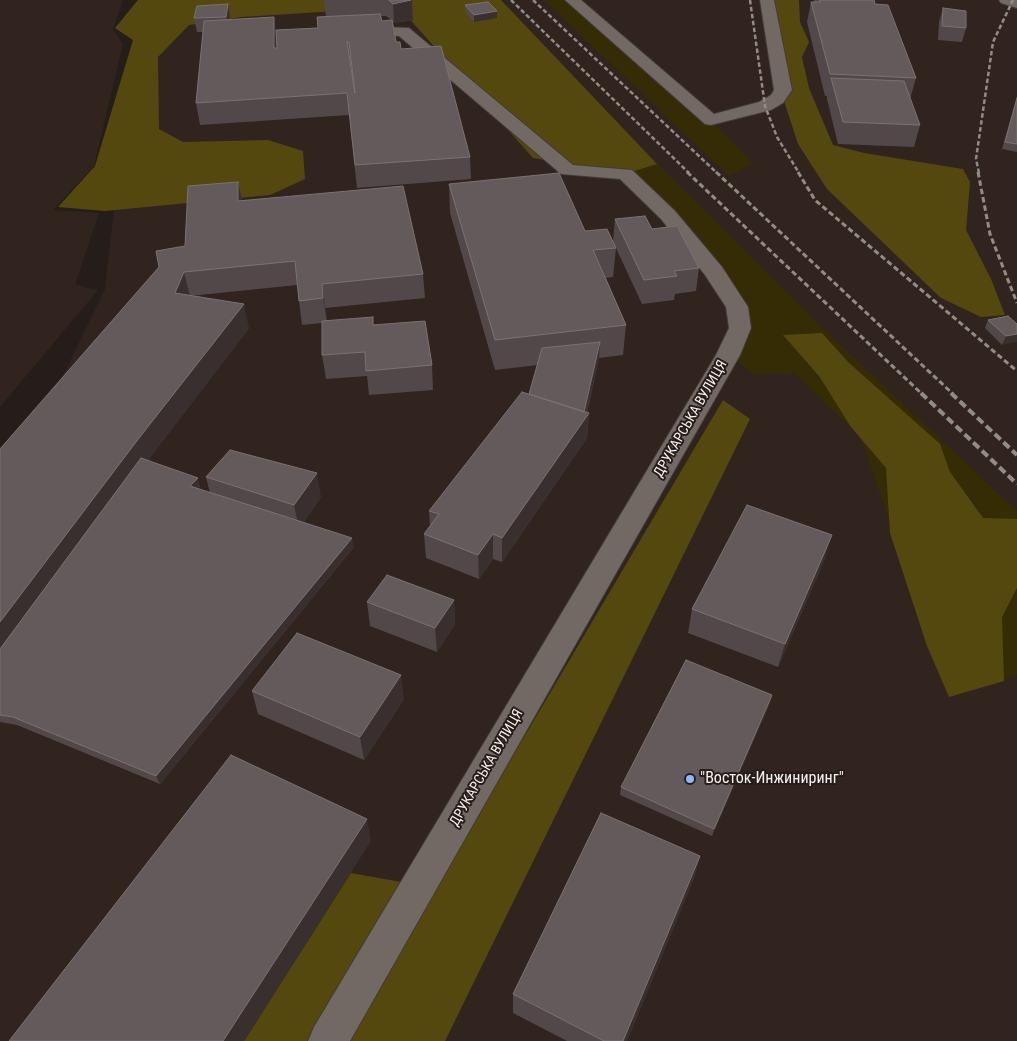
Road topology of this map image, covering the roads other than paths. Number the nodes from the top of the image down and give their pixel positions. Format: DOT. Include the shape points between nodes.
graph roads {
  1 [pos="572,0"];
  2 [pos="767,0"];
  3 [pos="1006,0"];
  4 [pos="1017,4"];
  5 [pos="343,32"];
  6 [pos="328,1041"];
  1 -- 2 [label="street" via="711,120 765,106 782,90"];
  3 -- 4 [label="street"];
  5 -- 6 [label="street, ДРУКАРСЬКА ВУЛИЦЯ" via="403,31 568,170 625,174 668,215 714,272 737,307 740,328 728,356"];
}
